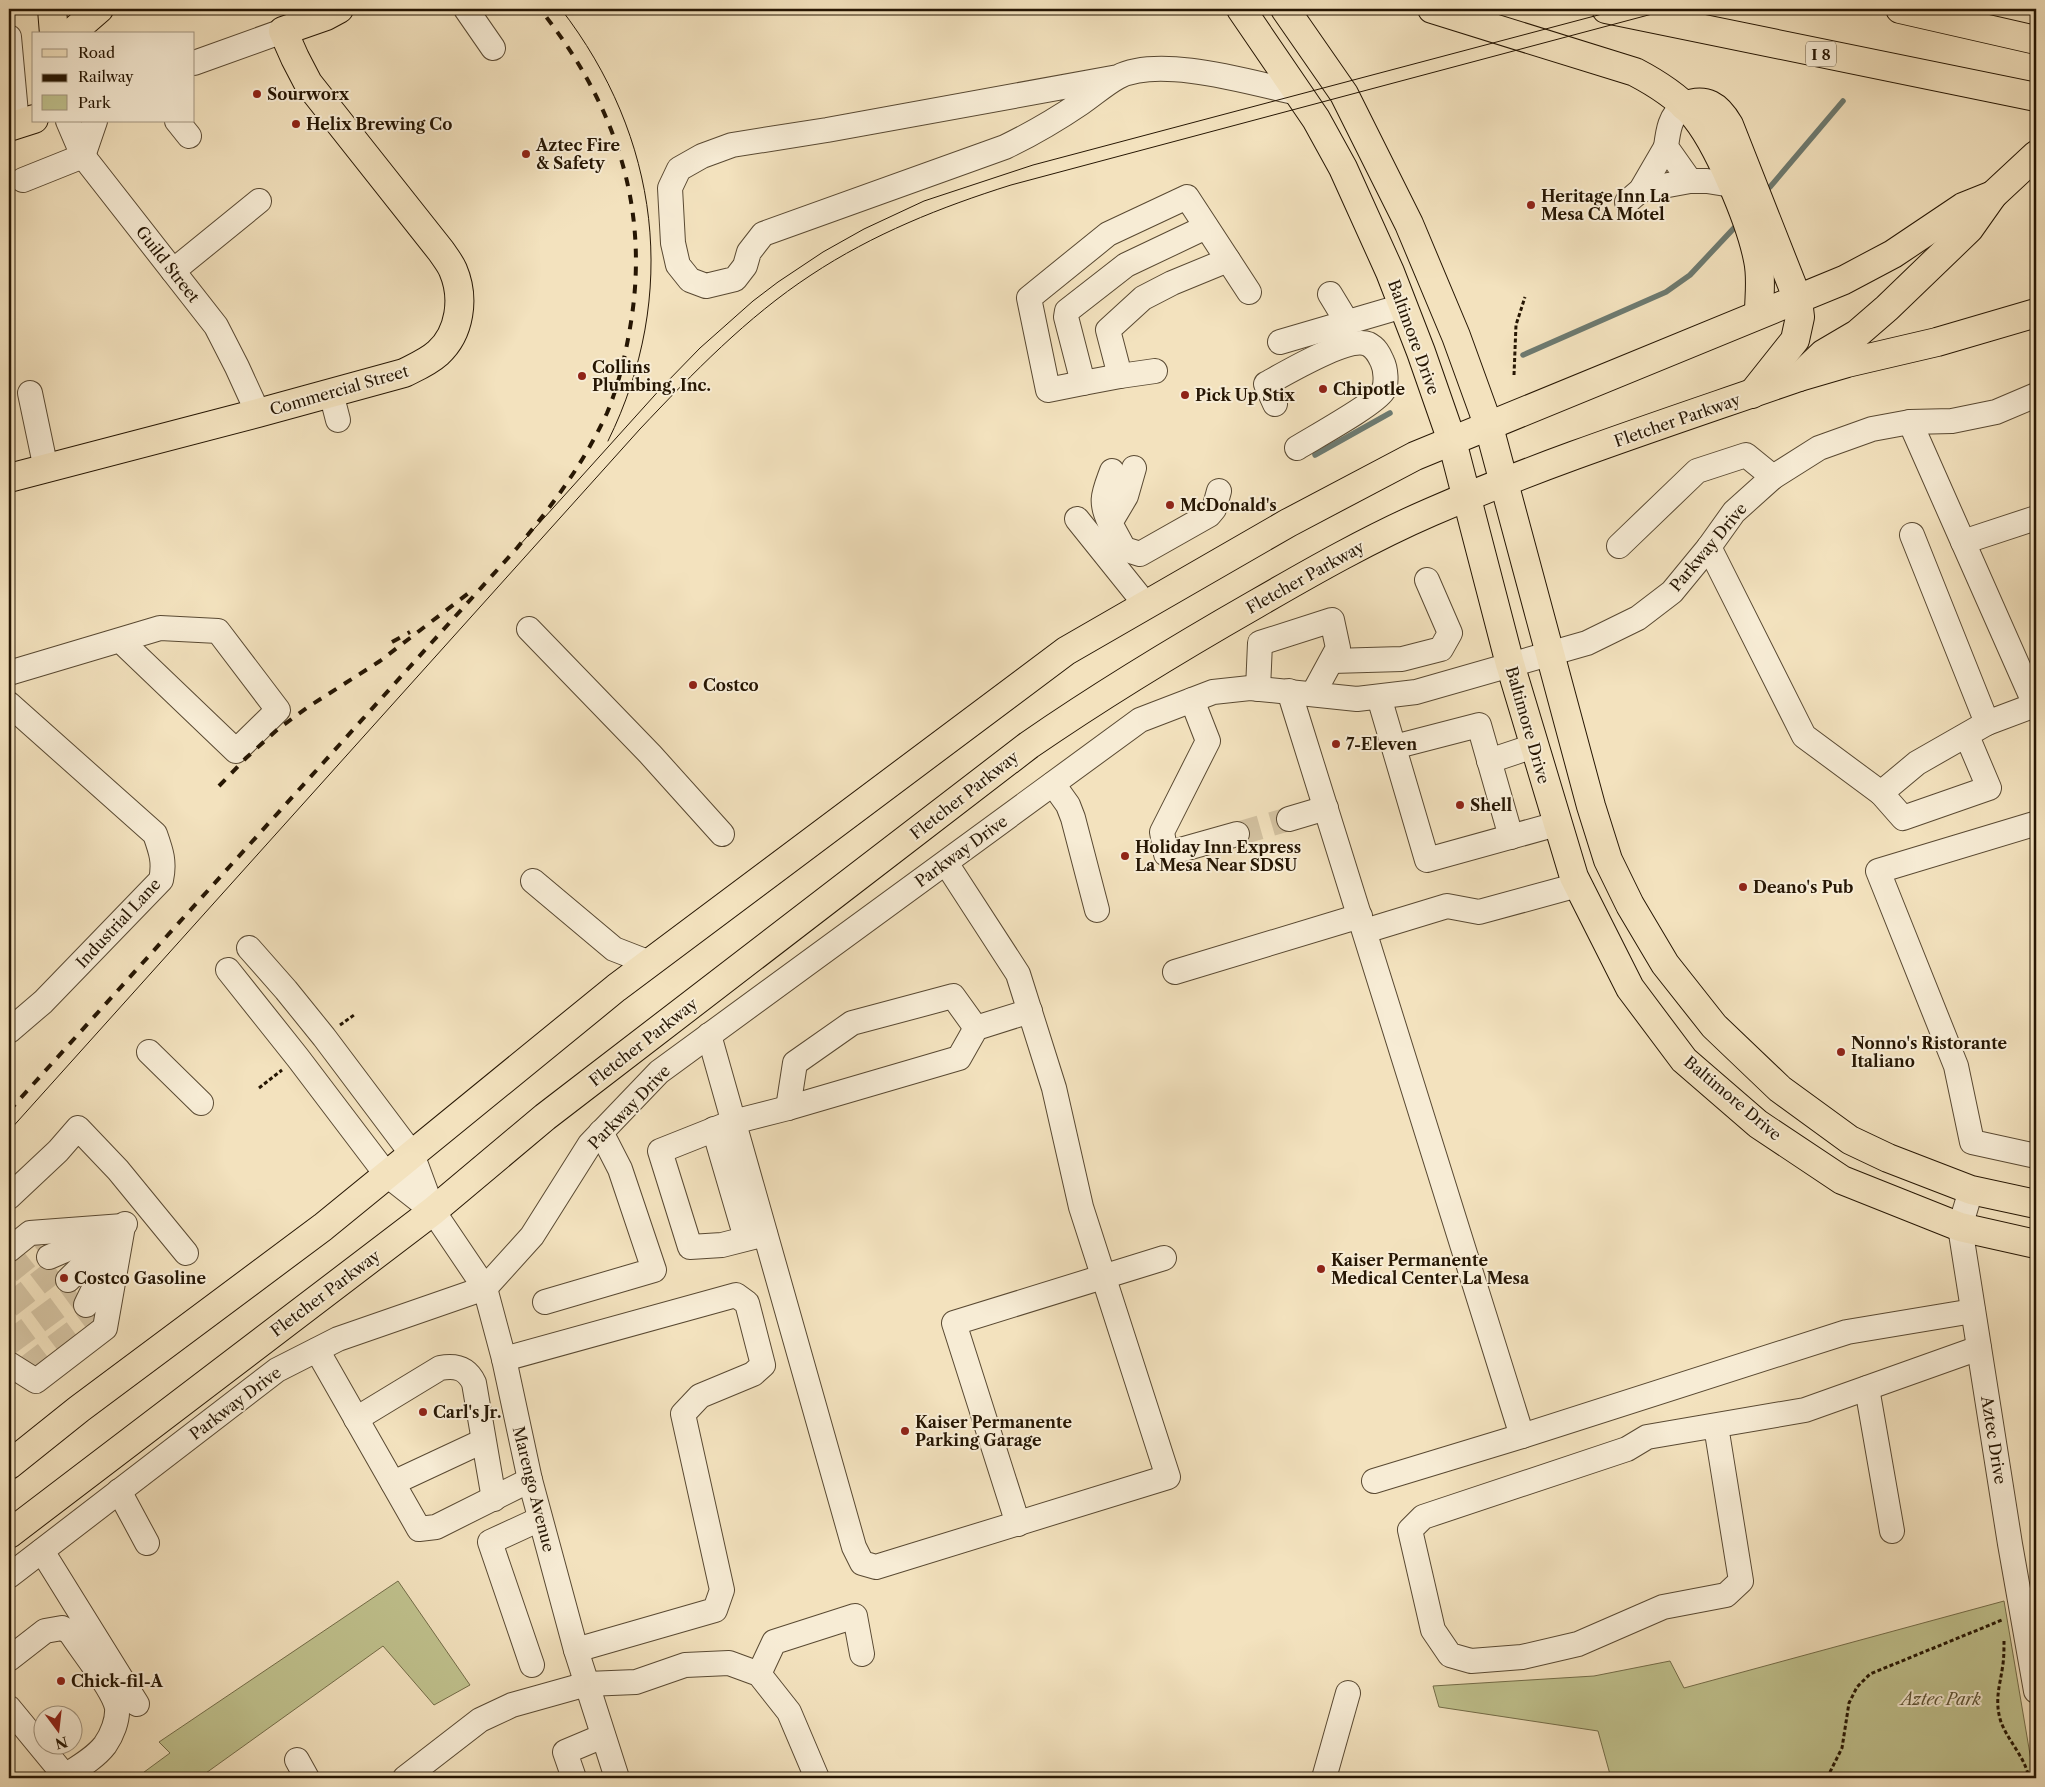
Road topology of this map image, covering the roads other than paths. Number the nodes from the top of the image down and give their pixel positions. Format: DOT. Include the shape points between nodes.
graph roads {
  1 [pos="52,9"];
  2 [pos="99,9"];
  3 [pos="105,9"];
  4 [pos="339,9"];
  5 [pos="466,9"];
  6 [pos="1241,9"];
  7 [pos="1285,9"];
  8 [pos="1432,9"];
  9 [pos="1606,9"];
  10 [pos="1900,9"];
  11 [pos="283,31"];
  12 [pos="54,32"];
  13 [pos="75,32"];
  14 [pos="94,32"];
  15 [pos="9,37"];
  16 [pos="2036,40"];
  17 [pos="493,48"];
  18 [pos="195,63"];
  19 [pos="1330,72"];
  20 [pos="1118,77"];
  21 [pos="1298,93"];
  22 [pos="2036,97"];
  23 [pos="1684,106"];
  24 [pos="68,122"];
  25 [pos="95,122"];
  26 [pos="20,123"];
  27 [pos="1666,147"];
  28 [pos="2036,155"];
  29 [pos="83,156"];
  30 [pos="23,180"];
  31 [pos="1690,181"];
  32 [pos="1732,185"];
  33 [pos="1993,195"];
  34 [pos="259,201"];
  35 [pos="1206,227"];
  36 [pos="1228,260"];
  37 [pos="173,270"];
  38 [pos="1248,292"];
  39 [pos="1330,294"];
  40 [pos="1798,300"];
  41 [pos="1403,306"];
  42 [pos="2036,313"];
  43 [pos="1759,314"];
  44 [pos="1347,322"];
  45 [pos="1280,342"];
  46 [pos="1156,371"];
  47 [pos="1120,376"];
  48 [pos="1799,378"];
  49 [pos="1083,383"];
  50 [pos="30,393"];
  51 [pos="331,393"];
  52 [pos="1752,394"];
  53 [pos="2036,395"];
  54 [pos="1275,404"];
  55 [pos="258,413"];
  56 [pos="338,420"];
  57 [pos="1910,422"];
  58 [pos="1489,427"];
  59 [pos="1452,441"];
  60 [pos="1297,448"];
  61 [pos="46,469"];
  62 [pos="1123,469"];
  63 [pos="1773,477"];
  64 [pos="9,478"];
  65 [pos="1503,483"];
  66 [pos="1218,491"];
  67 [pos="1468,498"];
  68 [pos="2036,518"];
  69 [pos="1077,519"];
  70 [pos="1912,535"];
  71 [pos="1963,542"];
  72 [pos="1619,546"];
  73 [pos="1709,546"];
  74 [pos="1427,580"];
  75 [pos="1146,605"];
  76 [pos="529,629"];
  77 [pos="120,640"];
  78 [pos="1550,653"];
  79 [pos="1332,660"];
  80 [pos="1510,664"];
  81 [pos="9,673"];
  82 [pos="1258,689"];
  83 [pos="1289,691"];
  84 [pos="1314,694"];
  85 [pos="1379,697"];
  86 [pos="1192,700"];
  87 [pos="9,704"];
  88 [pos="2036,706"];
  89 [pos="1987,723"];
  90 [pos="1968,736"];
  91 [pos="1534,746"];
  92 [pos="1394,748"];
  93 [pos="1489,761"];
  94 [pos="1054,784"];
  95 [pos="1881,793"];
  96 [pos="1326,808"];
  97 [pos="1289,819"];
  98 [pos="1557,824"];
  99 [pos="2036,826"];
  100 [pos="722,834"];
  101 [pos="1237,834"];
  102 [pos="1511,837"];
  103 [pos="946,863"];
  104 [pos="534,881"];
  105 [pos="1578,885"];
  106 [pos="1097,910"];
  107 [pos="1363,924"];
  108 [pos="249,948"];
  109 [pos="650,963"];
  110 [pos="228,970"];
  111 [pos="1174,972"];
  112 [pos="1030,1011"];
  113 [pos="976,1028"];
  114 [pos="9,1030"];
  115 [pos="709,1035"];
  116 [pos="149,1052"];
  117 [pos="201,1103"];
  118 [pos="788,1108"];
  119 [pos="724,1125"];
  120 [pos="601,1132"];
  121 [pos="412,1154"];
  122 [pos="2036,1156"];
  123 [pos="386,1174"];
  124 [pos="1971,1190"];
  125 [pos="9,1197"];
  126 [pos="2036,1204"];
  127 [pos="147,1206"];
  128 [pos="433,1211"];
  129 [pos="123,1226"];
  130 [pos="1960,1227"];
  131 [pos="756,1236"];
  132 [pos="2036,1244"];
  133 [pos="9,1250"];
  134 [pos="186,1253"];
  135 [pos="1164,1258"];
  136 [pos="1102,1276"];
  137 [pos="485,1288"];
  138 [pos="545,1302"];
  139 [pos="1973,1311"];
  140 [pos="1979,1348"];
  141 [pos="317,1350"];
  142 [pos="14,1360"];
  143 [pos="504,1360"];
  144 [pos="1867,1388"];
  145 [pos="356,1419"];
  146 [pos="1716,1426"];
  147 [pos="1522,1436"];
  148 [pos="483,1441"];
  149 [pos="12,1457"];
  150 [pos="530,1480"];
  151 [pos="1374,1481"];
  152 [pos="393,1483"];
  153 [pos="119,1492"];
  154 [pos="494,1499"];
  155 [pos="540,1519"];
  156 [pos="1018,1524"];
  157 [pos="1892,1531"];
  158 [pos="9,1534"];
  159 [pos="147,1543"];
  160 [pos="42,1551"];
  161 [pos="9,1576"];
  162 [pos="576,1650"];
  163 [pos="862,1654"];
  164 [pos="9,1659"];
  165 [pos="532,1666"];
  166 [pos="759,1674"];
  167 [pos="587,1684"];
  168 [pos="2036,1691"];
  169 [pos="1348,1693"];
  170 [pos="137,1704"];
  171 [pos="9,1708"];
  172 [pos="603,1736"];
  173 [pos="64,1777"];
  174 [pos="405,1778"];
  175 [pos="574,1778"];
  176 [pos="617,1778"];
  177 [pos="818,1778"];
  178 [pos="1324,1778"];
  1 -- 12 [label="main road"];
  2 -- 13 [label="main road"];
  3 -- 14 [label="main road"];
  4 -- 11 [label="main road"];
  5 -- 17 [label="street"];
  6 -- 21 [label="main road, Baltimore Drive"];
  7 -- 19 [label="main road"];
  8 -- 23 [label="main road" via="1635,72 1654,81"];
  9 -- 22 [label="main road, I 8"];
  10 -- 16 [label="main road"];
  11 -- 18 [label="street"];
  11 -- 51 [label="main road, Commercial Street" via="308,83 441,250 453,270 458,288 460,307 456,325 438,354 404,372"];
  15 -- 26 [label="street"];
  19 -- 21 [label="main road"];
  19 -- 58 [label="main road" via="1410,224"];
  20 -- 20 [label="street" via="1035,133 1005,147 763,234 735,278 706,286 690,280 678,265 673,243 670,188 679,169 702,156 732,145"];
  20 -- 21 [label="street" via="1155,69 1192,71"];
  21 -- 41 [label="main road, Baltimore Drive" via="1343,168"];
  23 -- 27 [label="street" via="1671,119"];
  23 -- 32 [label="main road" via="1700,124"];
  23 -- 40 [label="main road" via="1694,102 1707,103 1723,115 1729,125"];
  24 -- 29 [label="street, Guild Street"];
  25 -- 29 [label="street"];
  27 -- 31 [label="street"];
  27 -- 31 [label="street" via="1634,196"];
  28 -- 33 [label="main road, Fletcher Parkway"];
  29 -- 30 [label="street"];
  29 -- 37 [label="street, Guild Street"];
  31 -- 32 [label="street"];
  32 -- 43 [label="main road" via="1751,230 1758,262"];
  33 -- 40 [label="main road, Fletcher Parkway" via="1963,207 1872,266"];
  33 -- 48 [label="main road, Fletcher Parkway" via="1969,229 1886,308 1857,334 1823,354"];
  34 -- 37 [label="street"];
  35 -- 36 [label="street"];
  35 -- 49 [label="street" via="1126,265 1067,311"];
  35 -- 49 [label="street" via="1187,197 1108,234 1029,298 1048,390"];
  36 -- 38 [label="street"];
  36 -- 47 [label="street" via="1143,298 1108,330"];
  37 -- 55 [label="street, Guild Street" via="216,326"];
  39 -- 44 [label="street"];
  40 -- 43 [label="main road, Fletcher Parkway"];
  40 -- 52 [label="main road" via="1800,317 1795,340"];
  41 -- 44 [label="street"];
  41 -- 59 [label="main road, Baltimore Drive"];
  42 -- 48 [label="main road"];
  43 -- 58 [label="main road, Fletcher Parkway"];
  44 -- 45 [label="street"];
  46 -- 47 [label="street"];
  47 -- 49 [label="street"];
  48 -- 52 [label="main road, Fletcher Parkway"];
  50 -- 61 [label="street"];
  51 -- 55 [label="main road, Commercial Street"];
  51 -- 56 [label="street"];
  52 -- 65 [label="main road, Fletcher Parkway"];
  53 -- 57 [label="street, Parkway Drive" via="1996,412 1952,421"];
  54 -- 60 [label="street" via="1266,384 1327,352 1354,344 1367,344 1377,350 1384,364 1383,391"];
  55 -- 61 [label="main road, Commercial Street"];
  57 -- 63 [label="street, Parkway Drive" via="1872,429 1819,448"];
  57 -- 71 [label="street"];
  58 -- 59 [label="main road, Fletcher Parkway"];
  58 -- 65 [label="main road"];
  59 -- 67 [label="main road, Baltimore Drive"];
  59 -- 75 [label="main road, Fletcher Parkway" via="1415,456 1288,523"];
  61 -- 64 [label="main road, Commercial Street"];
  62 -- 66 [label="street" via="1126,496 1110,523 1124,549 1140,554 1209,515"];
  63 -- 72 [label="street" via="1746,455 1697,471"];
  63 -- 73 [label="street, Parkway Drive" via="1734,512"];
  65 -- 67 [label="main road, Fletcher Parkway"];
  65 -- 78 [label="main road"];
  67 -- 80 [label="main road, Baltimore Drive"];
  67 -- 128 [label="main road, Fletcher Parkway" via="1430,512 1308,574 1194,639 1029,745 545,1117"];
  68 -- 71 [label="street"];
  69 -- 75 [label="street"];
  70 -- 89 [label="street"];
  71 -- 88 [label="street"];
  73 -- 78 [label="street, Parkway Drive" via="1672,592 1638,618 1587,643"];
  73 -- 95 [label="street" via="1804,736"];
  74 -- 79 [label="street" via="1450,633 1441,648 1402,659"];
  75 -- 109 [label="main road, Fletcher Parkway" via="1066,651"];
  76 -- 100 [label="street"];
  77 -- 77 [label="street" via="236,751 278,710 218,631 160,628"];
  77 -- 81 [label="street"];
  78 -- 80 [label="street, Parkway Drive"];
  78 -- 124 [label="main road" via="1608,860 1665,964 1714,1026 1780,1089 1803,1106 1850,1140"];
  79 -- 82 [label="street" via="1338,648 1332,620 1260,643"];
  79 -- 84 [label="street"];
  80 -- 85 [label="street, Parkway Drive" via="1416,692"];
  80 -- 91 [label="main road, Baltimore Drive"];
  82 -- 83 [label="street, Parkway Drive"];
  82 -- 86 [label="street, Parkway Drive" via="1213,692"];
  83 -- 84 [label="street, Parkway Drive"];
  83 -- 96 [label="street"];
  84 -- 85 [label="street, Parkway Drive" via="1357,699"];
  85 -- 92 [label="street"];
  86 -- 94 [label="street, Parkway Drive" via="1140,720"];
  86 -- 101 [label="street" via="1208,741 1162,832 1166,854"];
  87 -- 114 [label="street, Industrial Lane" via="155,834 164,868 161,880 43,1002"];
  88 -- 89 [label="street"];
  89 -- 90 [label="street"];
  90 -- 95 [label="street" via="1917,763"];
  90 -- 95 [label="street" via="1989,788 1903,818"];
  91 -- 93 [label="street"];
  91 -- 98 [label="main road, Baltimore Drive"];
  92 -- 93 [label="street" via="1479,725"];
  92 -- 102 [label="street" via="1427,860"];
  93 -- 102 [label="street"];
  94 -- 103 [label="street, Parkway Drive"];
  94 -- 106 [label="street" via="1073,818"];
  96 -- 97 [label="street"];
  96 -- 107 [label="street"];
  98 -- 102 [label="street"];
  98 -- 105 [label="main road, Baltimore Drive"];
  99 -- 122 [label="street" via="1878,871 1956,1066 1972,1142"];
  103 -- 112 [label="street" via="1018,974"];
  103 -- 115 [label="street, Parkway Drive"];
  104 -- 109 [label="street" via="614,949"];
  105 -- 107 [label="street" via="1479,912 1447,906"];
  105 -- 130 [label="main road, Baltimore Drive" via="1630,988 1684,1060 1758,1124 1842,1180"];
  107 -- 111 [label="street"];
  107 -- 147 [label="street"];
  108 -- 121 [label="street, Marengo Avenue" via="324,1037"];
  109 -- 121 [label="main road, Fletcher Parkway"];
  110 -- 123 [label="street, Marengo Avenue"];
  112 -- 113 [label="street"];
  112 -- 136 [label="street" via="1054,1088 1081,1207"];
  113 -- 118 [label="street" via="959,1058"];
  113 -- 118 [label="street" via="953,996 852,1023 795,1063"];
  115 -- 119 [label="street"];
  115 -- 120 [label="street, Parkway Drive" via="659,1072"];
  116 -- 117 [label="street"];
  118 -- 119 [label="street"];
  119 -- 131 [label="street"];
  119 -- 131 [label="street" via="660,1151 690,1247 722,1245"];
  120 -- 137 [label="street, Parkway Drive" via="590,1144 532,1236"];
  120 -- 138 [label="street" via="620,1169 654,1270"];
  121 -- 123 [label="main road, Fletcher Parkway"];
  121 -- 128 [label="street, Marengo Avenue"];
  123 -- 128 [label="street, Marengo Avenue"];
  123 -- 149 [label="main road, Fletcher Parkway" via="323,1227"];
  124 -- 126 [label="main road"];
  124 -- 130 [label="street, Aztec Drive"];
  125 -- 127 [label="street" via="78,1128"];
  127 -- 129 [label="street"];
  127 -- 134 [label="street"];
  128 -- 137 [label="street, Marengo Avenue"];
  128 -- 158 [label="main road, Fletcher Parkway"];
  129 -- 129 [label="street" via="68,1281"];
  129 -- 133 [label="street" via="30,1232"];
  129 -- 142 [label="street" via="105,1328 36,1381"];
  130 -- 132 [label="main road, Baltimore Drive"];
  130 -- 139 [label="street, Aztec Drive"];
  131 -- 156 [label="street" via="854,1547 862,1563 876,1567"];
  135 -- 136 [label="street"];
  136 -- 156 [label="street" via="954,1323"];
  136 -- 156 [label="street" via="1168,1477"];
  137 -- 141 [label="street, Parkway Drive" via="338,1339"];
  137 -- 143 [label="street, Marengo Avenue"];
  139 -- 140 [label="street, Aztec Drive"];
  139 -- 147 [label="street" via="1847,1332"];
  140 -- 144 [label="street"];
  140 -- 168 [label="street, Aztec Drive"];
  141 -- 145 [label="street"];
  141 -- 153 [label="street, Parkway Drive" via="277,1370"];
  143 -- 150 [label="street, Marengo Avenue"];
  143 -- 162 [label="street" via="736,1295 747,1303 764,1365 753,1374 700,1396 684,1414 722,1590 715,1610"];
  144 -- 146 [label="street" via="1805,1410"];
  144 -- 157 [label="street"];
  145 -- 148 [label="street" via="440,1368 452,1366 470,1374 474,1383"];
  145 -- 152 [label="street"];
  146 -- 146 [label="street" via="1741,1581 1726,1595 1663,1607 1578,1644 1522,1657 1470,1661 1450,1655 1432,1630 1410,1530 1423,1517 1627,1449 1647,1437"];
  147 -- 151 [label="street"];
  148 -- 152 [label="street"];
  148 -- 154 [label="street"];
  150 -- 154 [label="street"];
  150 -- 155 [label="street, Marengo Avenue"];
  152 -- 154 [label="street" via="419,1529 436,1528"];
  153 -- 159 [label="street"];
  153 -- 160 [label="street, Parkway Drive"];
  155 -- 162 [label="street, Marengo Avenue"];
  155 -- 165 [label="street" via="490,1542"];
  160 -- 161 [label="street, Parkway Drive"];
  160 -- 170 [label="street"];
  162 -- 167 [label="street, Marengo Avenue"];
  163 -- 166 [label="street" via="854,1616 774,1642"];
  164 -- 173 [label="street" via="45,1631 62,1628 70,1632 116,1705 116,1722 104,1745"];
  166 -- 167 [label="street" via="729,1663 685,1665 636,1682"];
  166 -- 177 [label="street" via="789,1712"];
  167 -- 172 [label="street, Marengo Avenue"];
  167 -- 174 [label="street" via="512,1705 480,1720"];
  169 -- 178 [label="street"];
  171 -- 173 [label="street"];
  172 -- 175 [label="street" via="565,1752"];
  172 -- 176 [label="street, Marengo Avenue"];
}
